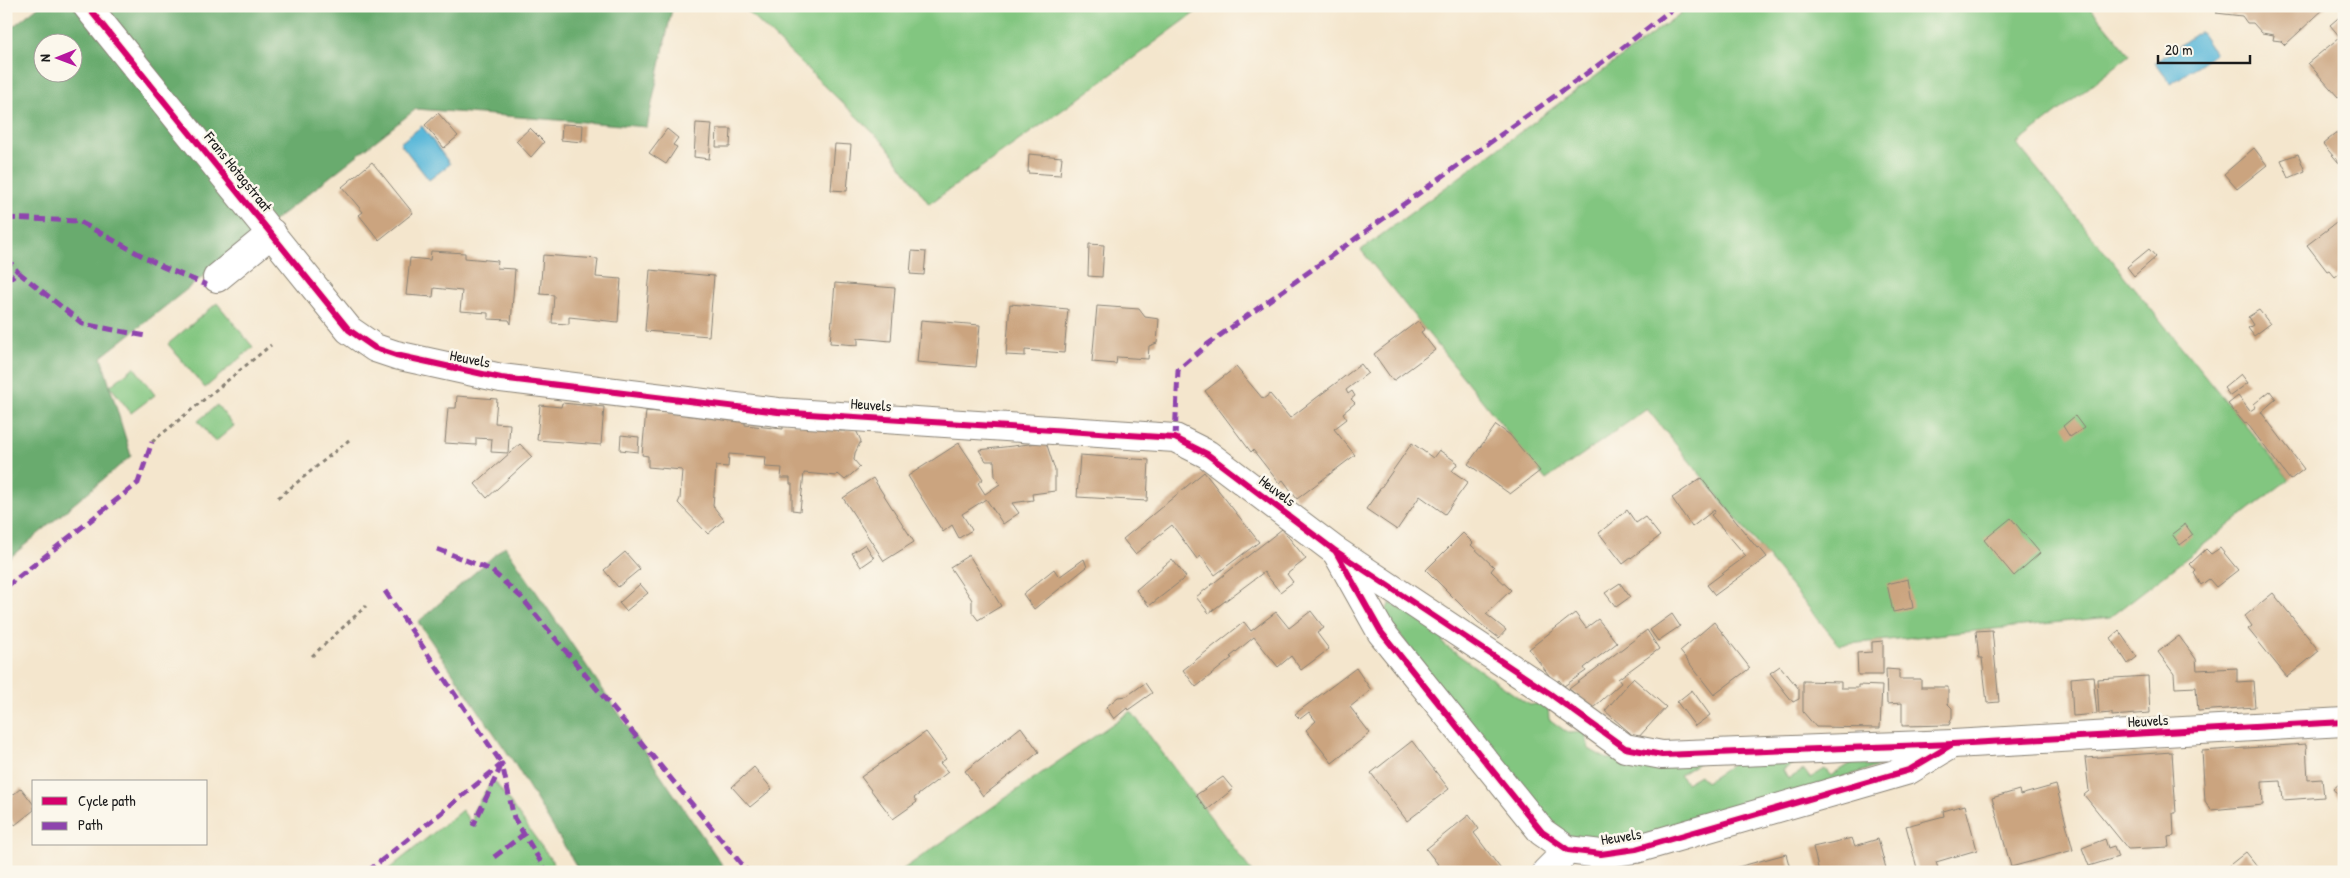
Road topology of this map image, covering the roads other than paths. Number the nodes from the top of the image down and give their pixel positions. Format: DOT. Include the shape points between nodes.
graph roads {
  1 [pos="87,6"];
  2 [pos="272,233"];
  3 [pos="217,278"];
  4 [pos="375,348"];
  5 [pos="1334,550"];
  6 [pos="2344,722"];
  7 [pos="1953,744"];
  8 [pos="1568,850"];
  9 [pos="1546,872"];
  1 -- 2 [label="street, Frans Hotagstraat"];
  2 -- 3 [label="street"];
  2 -- 4 [label="street, Frans Hotagstraat" via="349,330"];
  4 -- 5 [label="street, Heuvels" via="420,362 501,378 778,412 1175,438 1207,454"];
  5 -- 7 [label="street, Heuvels" via="1549,693 1625,748 1662,755"];
  5 -- 8 [label="street, Heuvels" via="1381,632 1542,832"];
  6 -- 7 [label="street, Heuvels"];
  7 -- 8 [label="street, Heuvels" via="1909,770 1636,848 1601,854"];
  8 -- 9 [label="street"];
}
